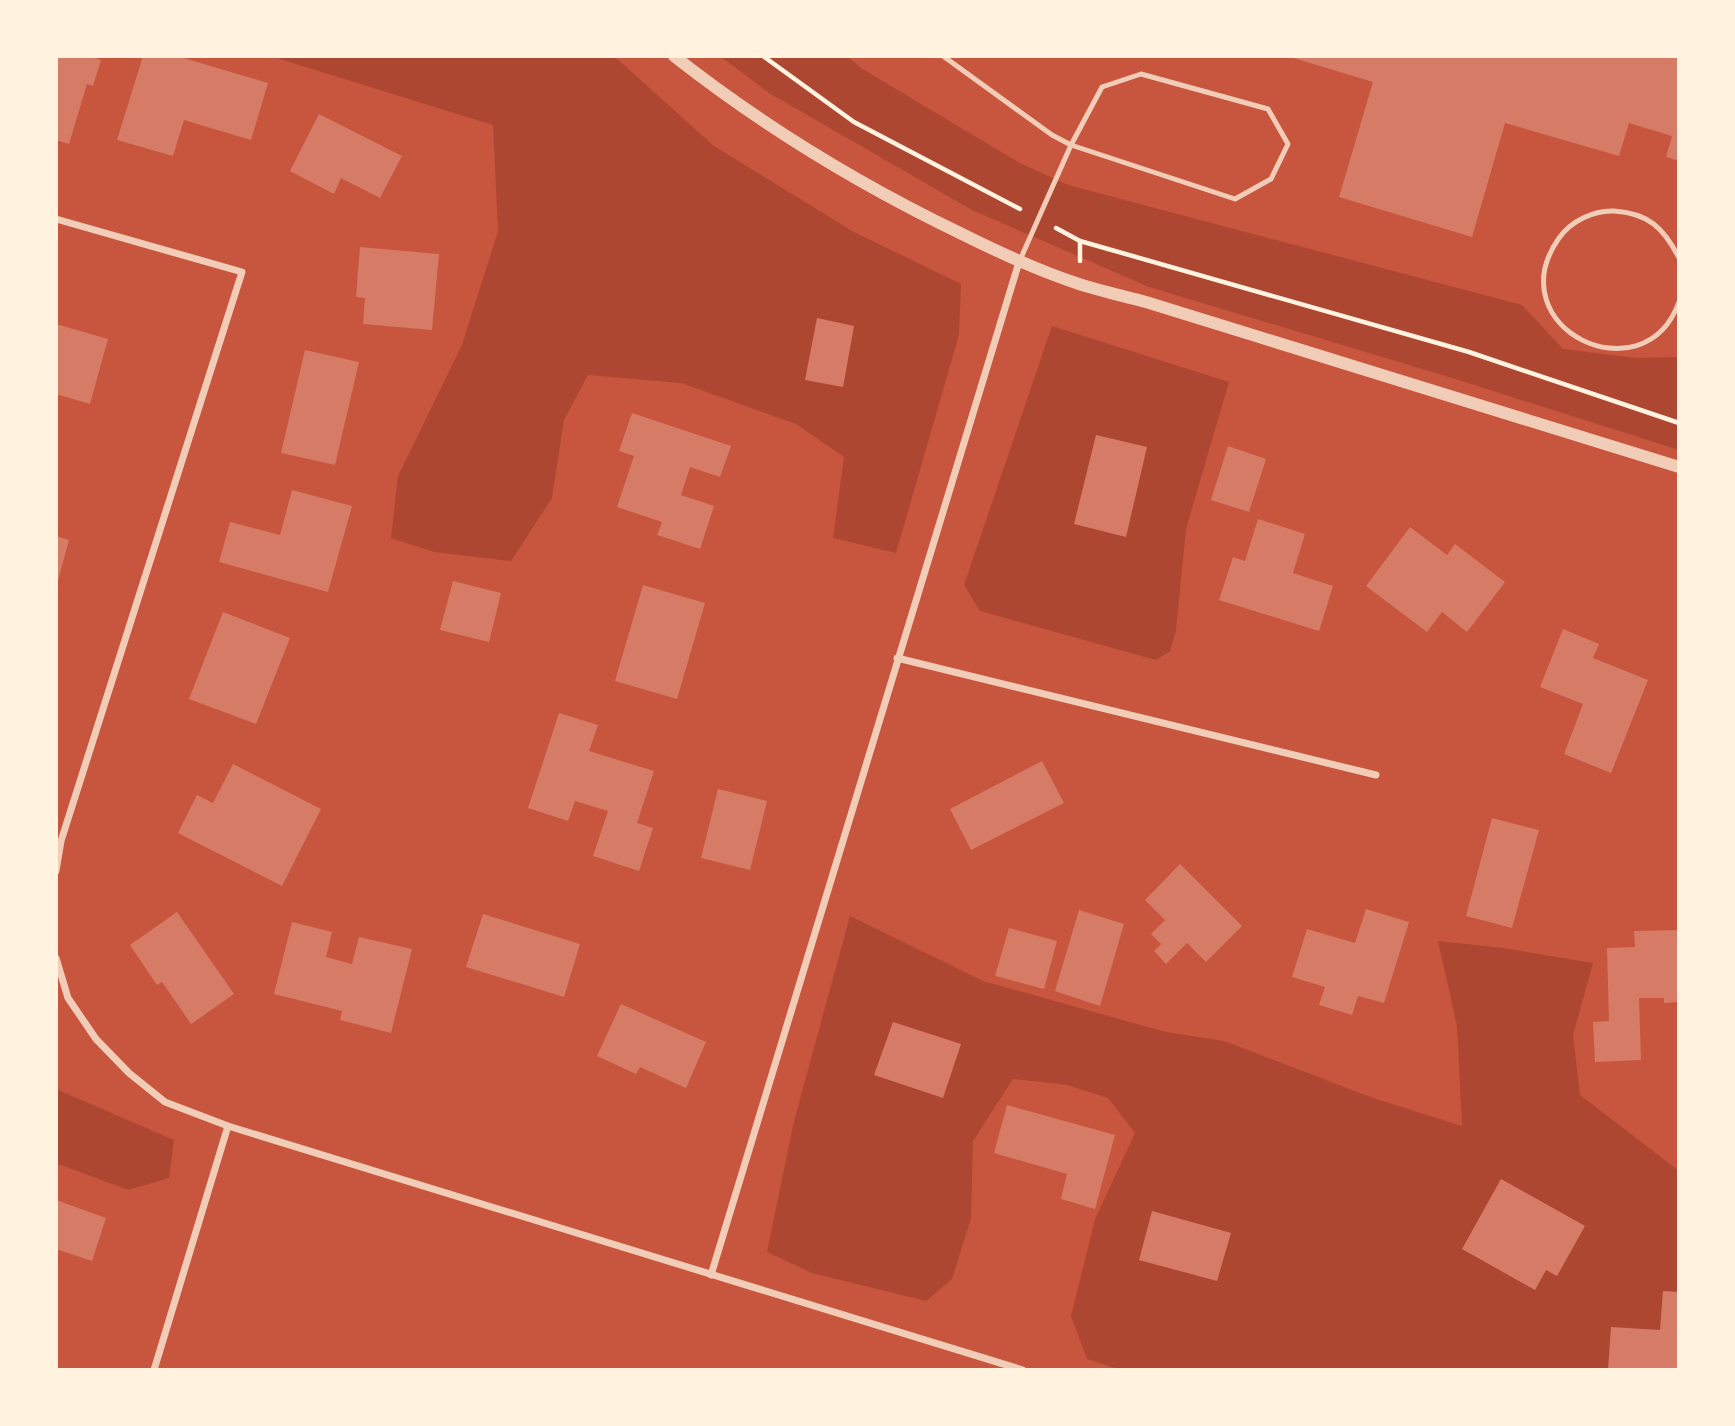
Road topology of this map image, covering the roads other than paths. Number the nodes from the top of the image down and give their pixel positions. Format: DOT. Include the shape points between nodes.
graph roads {
  1 [pos="674,56"];
  2 [pos="945,57"];
  3 [pos="1071,145"];
  4 [pos="56,219"];
  5 [pos="1679,258"];
  6 [pos="1019,262"];
  7 [pos="1679,302"];
  8 [pos="1679,467"];
  9 [pos="897,658"];
  10 [pos="1376,775"];
  11 [pos="56,871"];
  12 [pos="56,958"];
  13 [pos="228,1126"];
  14 [pos="711,1275"];
  15 [pos="154,1370"];
  16 [pos="1023,1370"];
  1 -- 6 [label="street" via="817,156"];
  2 -- 3 [label="lane"];
  3 -- 3 [label="lane" via="1235,199 1271,179 1288,145 1268,109 1141,74 1102,87"];
  3 -- 6 [label="lane"];
  4 -- 11 [label="street" via="242,272 61,841"];
  5 -- 7 [label="lane" via="1669,238 1651,221 1629,212 1605,211 1582,218 1563,231 1549,251 1544,273 1545,295 1553,315 1587,344 1608,349 1630,347 1651,338 1667,324"];
  6 -- 8 [label="street"];
  6 -- 9 [label="street"];
  9 -- 10 [label="street"];
  9 -- 14 [label="street"];
  12 -- 13 [label="street" via="68,998 96,1039 129,1073 165,1102"];
  13 -- 14 [label="street"];
  13 -- 15 [label="street"];
  14 -- 16 [label="street"];
}
